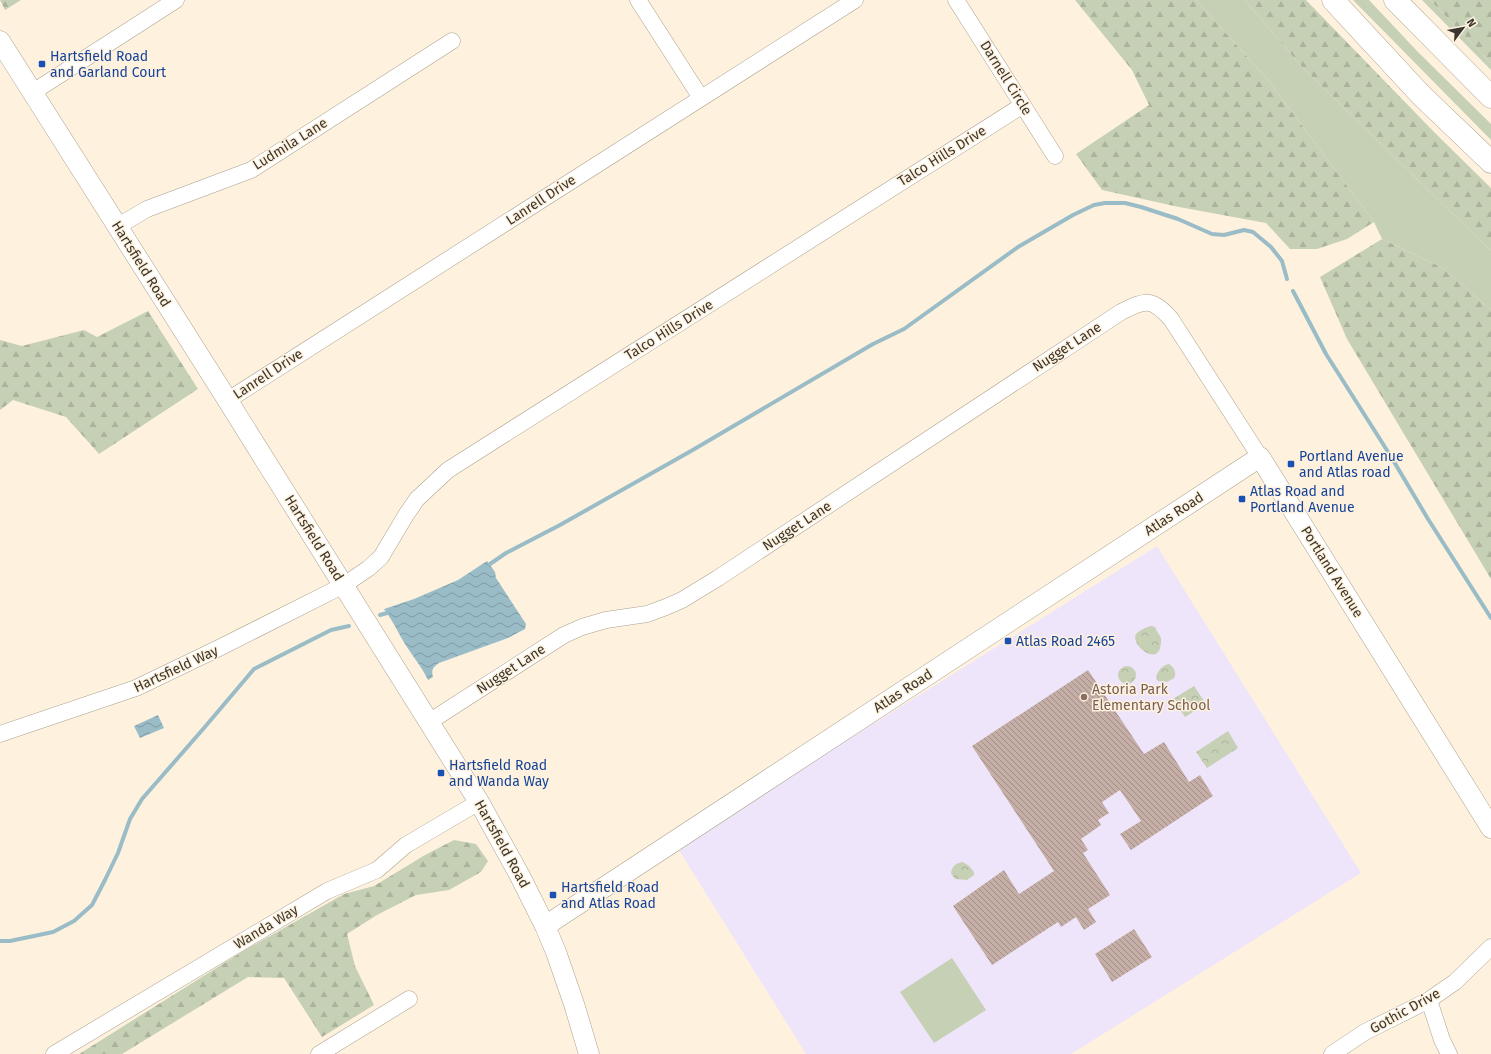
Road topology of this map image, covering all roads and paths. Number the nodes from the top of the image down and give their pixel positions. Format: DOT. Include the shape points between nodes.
graph roads {
  1 [pos="176,0"];
  2 [pos="638,0"];
  3 [pos="855,0"];
  4 [pos="956,0"];
  5 [pos="1333,0"];
  6 [pos="1395,0"];
  7 [pos="0,41"];
  8 [pos="452,41"];
  9 [pos="32,92"];
  10 [pos="701,98"];
  11 [pos="1491,98"];
  12 [pos="1023,105"];
  13 [pos="1055,156"];
  14 [pos="1491,162"];
  15 [pos="118,226"];
  16 [pos="1152,303"];
  17 [pos="228,400"];
  18 [pos="1260,457"];
  19 [pos="344,585"];
  20 [pos="429,722"];
  21 [pos="0,734"];
  22 [pos="479,802"];
  23 [pos="1491,828"];
  24 [pos="545,926"];
  25 [pos="1491,947"];
  26 [pos="409,999"];
  27 [pos="1429,1000"];
  28 [pos="54,1054"];
  29 [pos="319,1054"];
  30 [pos="589,1054"];
  31 [pos="1332,1054"];
  32 [pos="1449,1054"];
  1 -- 9 [label="street"];
  2 -- 10 [label="street"];
  3 -- 10 [label="street, Lanrell Drive"];
  4 -- 12 [label="street, Darnell Circle"];
  5 -- 14 [label="highway" via="1421,95"];
  6 -- 11 [label="highway"];
  7 -- 9 [label="street, Hartsfield Road"];
  8 -- 15 [label="street, Ludmila Lane" via="251,170 148,210"];
  9 -- 15 [label="street, Hartsfield Road"];
  10 -- 17 [label="street, Lanrell Drive"];
  12 -- 13 [label="street, Darnell Circle"];
  12 -- 19 [label="street, Talco Hills Drive" via="448,470 417,499 381,557"];
  15 -- 17 [label="street, Hartsfield Road"];
  16 -- 18 [label="street, Portland Avenue" via="1161,307 1171,319"];
  16 -- 20 [label="street, Nugget Lane" via="1134,305 1121,312 682,600 647,614 606,620 564,635"];
  17 -- 19 [label="street, Hartsfield Road"];
  18 -- 23 [label="street, Portland Avenue"];
  18 -- 24 [label="street, Atlas Road"];
  19 -- 20 [label="street, Hartsfield Road"];
  19 -- 21 [label="street, Hartsfield Way" via="136,688"];
  20 -- 22 [label="street, Hartsfield Road"];
  22 -- 24 [label="street, Hartsfield Road"];
  22 -- 28 [label="street, Wanda Way" via="406,845 377,870 327,891"];
  24 -- 30 [label="street, Hartsfield Road" via="574,1004"];
  25 -- 27 [label="street, Gothic Drive" via="1455,982"];
  26 -- 29 [label="street"];
  27 -- 31 [label="street, Gothic Drive" via="1366,1032"];
  27 -- 32 [label="street"];
}
